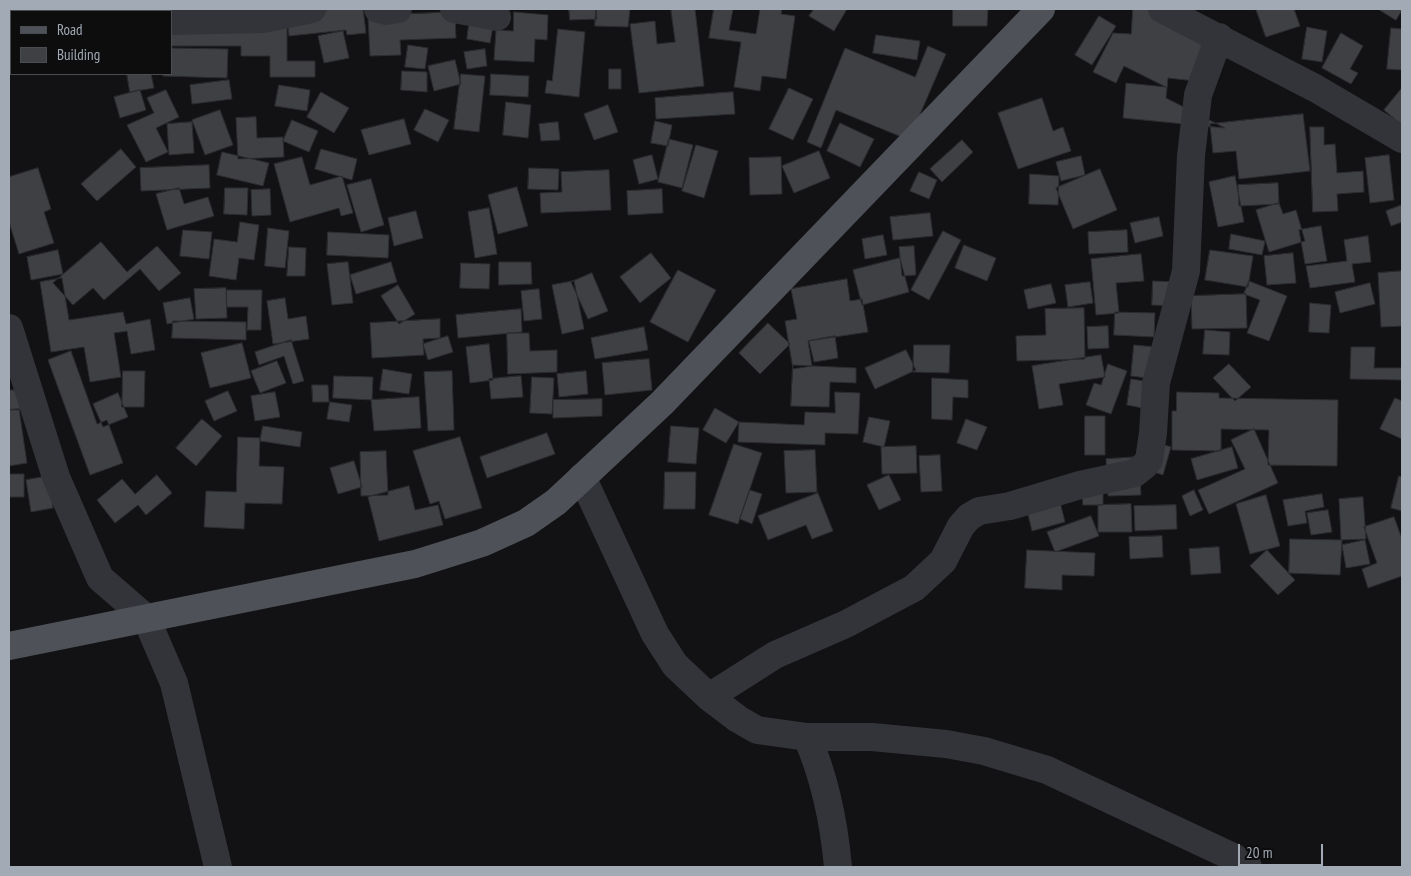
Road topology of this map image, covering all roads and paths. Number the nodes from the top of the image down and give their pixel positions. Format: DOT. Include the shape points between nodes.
graph roads {
  1 [pos="312,9"];
  2 [pos="378,9"];
  3 [pos="398,9"];
  4 [pos="454,9"];
  5 [pos="1041,9"];
  6 [pos="1162,9"];
  7 [pos="497,17"];
  8 [pos="172,21"];
  9 [pos="1219,37"];
  10 [pos="1402,138"];
  11 [pos="9,328"];
  12 [pos="582,477"];
  13 [pos="146,618"];
  14 [pos="9,646"];
  15 [pos="709,697"];
  16 [pos="807,737"];
  17 [pos="218,867"];
  18 [pos="838,867"];
  19 [pos="1248,867"];
  1 -- 8 [label="street" via="263,19"];
  2 -- 3 [label="street"];
  4 -- 7 [label="street"];
  5 -- 12 [label="main road" via="662,403"];
  6 -- 9 [label="street"];
  9 -- 10 [label="street"];
  9 -- 15 [label="street" via="1198,95 1191,156 1186,271 1156,383 1149,460 1135,473 979,511 961,526 943,561 914,588 846,624 776,655"];
  11 -- 13 [label="street" via="56,477 100,578"];
  12 -- 13 [label="main road" via="556,502 526,523 465,548 415,564"];
  12 -- 15 [label="street" via="656,634 676,665"];
  13 -- 14 [label="main road"];
  13 -- 17 [label="street" via="174,683"];
  15 -- 16 [label="street" via="757,730"];
  16 -- 18 [label="street" via="819,765 836,842"];
  16 -- 19 [label="street" via="872,737 984,751 1047,770"];
}
